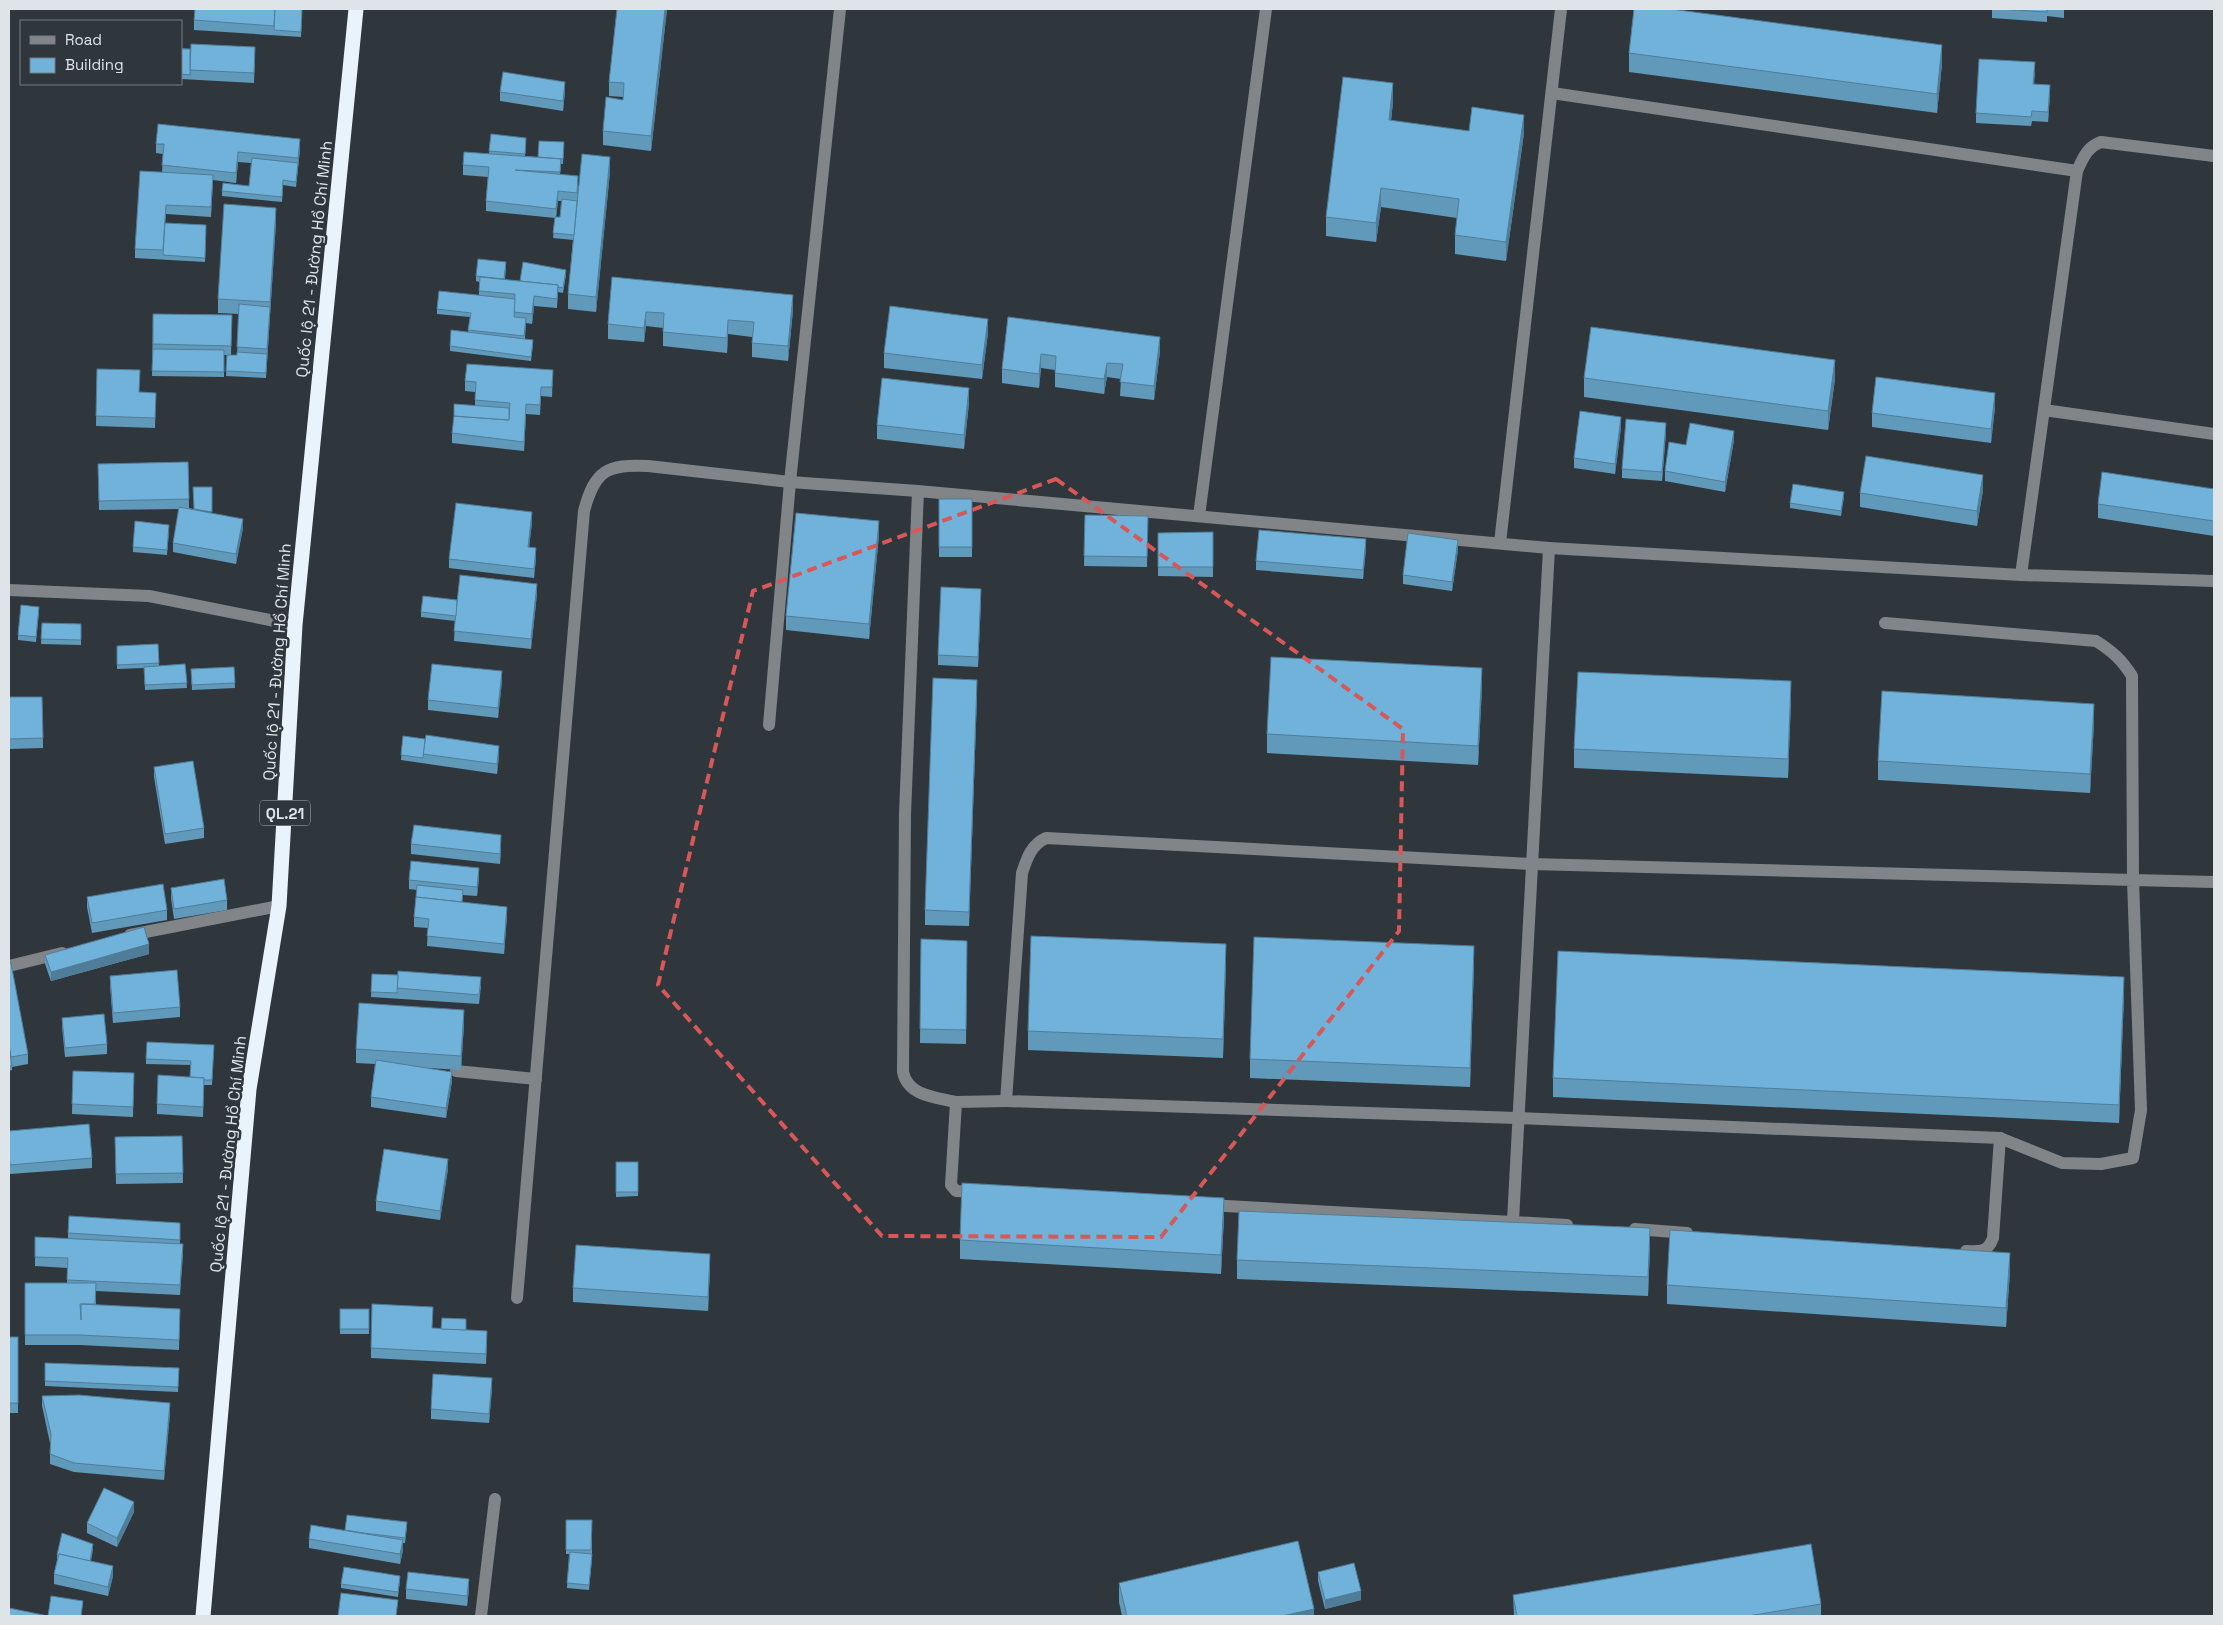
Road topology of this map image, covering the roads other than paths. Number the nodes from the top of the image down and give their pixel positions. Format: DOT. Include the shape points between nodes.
graph roads {
  1 [pos="356,9"];
  2 [pos="840,9"];
  3 [pos="1266,9"];
  4 [pos="1561,9"];
  5 [pos="1552,93"];
  6 [pos="2214,156"];
  7 [pos="2078,171"];
  8 [pos="2044,410"];
  9 [pos="2214,434"];
  10 [pos="790,482"];
  11 [pos="918,491"];
  12 [pos="1199,516"];
  13 [pos="1500,543"];
  14 [pos="1548,548"];
  15 [pos="2021,575"];
  16 [pos="2214,581"];
  17 [pos="9,590"];
  18 [pos="1885,623"];
  19 [pos="295,624"];
  20 [pos="770,725"];
  21 [pos="1531,864"];
  22 [pos="2133,880"];
  23 [pos="2214,882"];
  24 [pos="279,906"];
  25 [pos="121,937"];
  26 [pos="77,949"];
  27 [pos="9,966"];
  28 [pos="456,1071"];
  29 [pos="536,1079"];
  30 [pos="1006,1101"];
  31 [pos="956,1102"];
  32 [pos="1517,1118"];
  33 [pos="2000,1138"];
  34 [pos="995,1193"];
  35 [pos="1194,1204"];
  36 [pos="1513,1221"];
  37 [pos="1582,1226"];
  38 [pos="1622,1228"];
  39 [pos="1701,1234"];
  40 [pos="1949,1250"];
  41 [pos="518,1298"];
  42 [pos="495,1499"];
  43 [pos="203,1616"];
  44 [pos="481,1616"];
  1 -- 19 [label="highway, Quốc lộ 21 - Đường Hồ Chí Minh / QL.21"];
  2 -- 10 [label="street"];
  3 -- 12 [label="street"];
  4 -- 5 [label="street"];
  5 -- 7 [label="street"];
  5 -- 13 [label="street"];
  6 -- 7 [label="street" via="2101,142 2088,150"];
  7 -- 8 [label="street"];
  8 -- 9 [label="street"];
  8 -- 15 [label="street"];
  10 -- 11 [label="street"];
  10 -- 20 [label="street"];
  10 -- 29 [label="street" via="625,465 598,477 590,489 584,510"];
  11 -- 12 [label="street"];
  11 -- 31 [label="street" via="905,814 903,1072 904,1080 913,1089"];
  12 -- 13 [label="street"];
  13 -- 14 [label="street"];
  14 -- 15 [label="street"];
  14 -- 21 [label="street"];
  15 -- 16 [label="street"];
  17 -- 19 [label="street" via="149,596"];
  18 -- 22 [label="street" via="2096,640 2112,650 2132,676"];
  19 -- 24 [label="highway, Quốc lộ 21 - Đường Hồ Chí Minh / QL.21"];
  21 -- 22 [label="street"];
  21 -- 30 [label="street" via="1046,838 1037,842 1022,873"];
  21 -- 32 [label="street"];
  22 -- 23 [label="street"];
  22 -- 33 [label="street" via="2141,1110 2134,1158 2101,1164 2062,1163"];
  24 -- 25 [label="street"];
  24 -- 43 [label="highway, Quốc lộ 21 - Đường Hồ Chí Minh / QL.21" via="250,1089"];
  26 -- 27 [label="street"];
  28 -- 29 [label="street"];
  29 -- 41 [label="street"];
  30 -- 31 [label="street"];
  30 -- 32 [label="street"];
  31 -- 34 [label="street" via="952,1188 956,1191"];
  32 -- 33 [label="street"];
  32 -- 36 [label="street"];
  33 -- 40 [label="street" via="1990,1246 1979,1252"];
  35 -- 36 [label="street"];
  36 -- 37 [label="street"];
  38 -- 39 [label="street"];
  42 -- 44 [label="street"];
}
